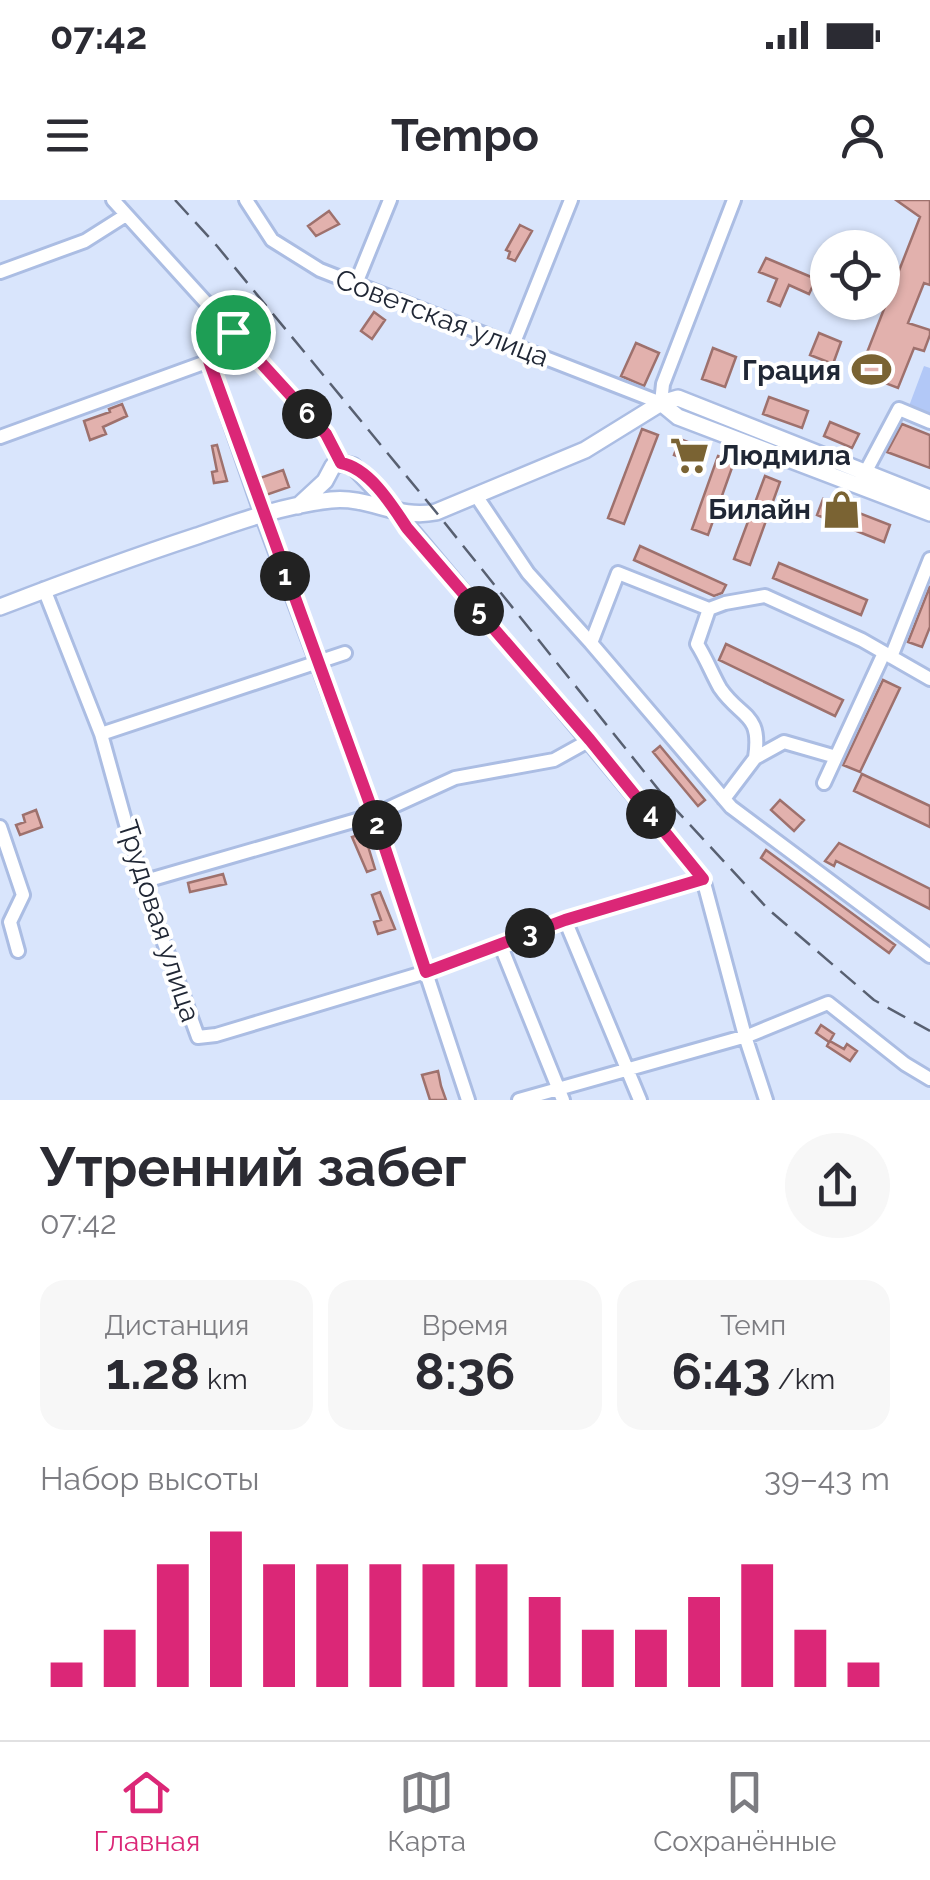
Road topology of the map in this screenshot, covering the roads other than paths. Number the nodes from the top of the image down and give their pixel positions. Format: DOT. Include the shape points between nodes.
graph roads {
  1 [pos="113,200"];
  2 [pos="246,200"];
  3 [pos="390,200"];
  4 [pos="571,200"];
  5 [pos="734,200"];
  6 [pos="126,215"];
  7 [pos="0,272"];
  8 [pos="356,286"];
  9 [pos="233,332"];
  10 [pos="513,345"];
  11 [pos="209,361"];
  12 [pos="662,404"];
  13 [pos="930,422"];
  14 [pos="0,437"];
  15 [pos="341,463"];
  16 [pos="866,472"];
  17 [pos="361,474"];
  18 [pos="325,481"];
  19 [pos="476,497"];
  20 [pos="930,498"];
  21 [pos="346,499"];
  22 [pos="298,506"];
  23 [pos="398,513"];
  24 [pos="930,513"];
  25 [pos="262,515"];
  26 [pos="930,558"];
  27 [pos="44,589"];
  28 [pos="0,608"];
  29 [pos="709,609"];
  30 [pos="591,643"];
  31 [pos="345,652"];
  32 [pos="887,655"];
  33 [pos="318,663"];
  34 [pos="930,679"];
  35 [pos="102,734"];
  36 [pos="590,740"];
  37 [pos="836,757"];
  38 [pos="755,758"];
  39 [pos="824,782"];
  40 [pos="724,799"];
  41 [pos="374,815"];
  42 [pos="0,827"];
  43 [pos="703,879"];
  44 [pos="142,882"];
  45 [pos="565,920"];
  46 [pos="500,944"];
  47 [pos="18,951"];
  48 [pos="930,956"];
  49 [pos="426,972"];
  50 [pos="745,1036"];
  51 [pos="625,1070"];
  52 [pos="930,1080"];
  53 [pos="561,1094"];
  54 [pos="468,1100"];
  55 [pos="519,1100"];
  56 [pos="640,1100"];
  57 [pos="766,1100"];
  1 -- 6 [label="street"];
  2 -- 8 [label="street, Советская улица" via="272,240"];
  3 -- 8 [label="street"];
  4 -- 10 [label="street"];
  5 -- 12 [label="street" via="663,384"];
  6 -- 7 [label="street" via="85,241"];
  6 -- 9 [label="street"];
  8 -- 10 [label="street, Советская улица"];
  9 -- 11 [label="street"];
  9 -- 15 [label="street" via="326,434"];
  10 -- 12 [label="street, Советская улица"];
  11 -- 14 [label="street"];
  11 -- 25 [label="street"];
  12 -- 16 [label="main road, Советская улица" via="678,398"];
  12 -- 19 [label="main road" via="584,450"];
  12 -- 24 [label="main road, Советская улица" via="678,417"];
  13 -- 16 [label="street" via="900,406"];
  15 -- 17 [label="main road"];
  15 -- 18 [label="main road"];
  16 -- 20 [label="main road, Советская улица"];
  17 -- 21 [label="main road" via="362,488"];
  17 -- 23 [label="main road"];
  18 -- 21 [label="main road" via="329,493"];
  18 -- 22 [label="main road"];
  19 -- 23 [label="main road" via="417,516"];
  19 -- 30 [label="street" via="528,573"];
  21 -- 22 [label="main road"];
  21 -- 23 [label="main road"];
  22 -- 25 [label="main road"];
  23 -- 36 [label="street"];
  25 -- 27 [label="main road"];
  25 -- 33 [label="street"];
  26 -- 32 [label="street"];
  27 -- 28 [label="main road"];
  27 -- 35 [label="street, Трудовая улица"];
  29 -- 30 [label="street" via="618,572"];
  29 -- 32 [label="street" via="765,596"];
  29 -- 38 [label="street" via="697,644 720,687 752,722"];
  30 -- 40 [label="street"];
  31 -- 33 [label="street"];
  32 -- 34 [label="street"];
  32 -- 37 [label="street"];
  33 -- 35 [label="street"];
  33 -- 41 [label="street"];
  35 -- 44 [label="street, Трудовая улица"];
  36 -- 41 [label="street" via="554,760 455,778"];
  36 -- 43 [label="street"];
  37 -- 38 [label="street" via="784,742"];
  37 -- 39 [label="street"];
  38 -- 40 [label="street"];
  40 -- 48 [label="street"];
  41 -- 44 [label="street"];
  41 -- 49 [label="street"];
  42 -- 47 [label="street" via="23,895 10,922"];
  43 -- 45 [label="street, Трудовая улица"];
  43 -- 50 [label="street"];
  44 -- 49 [label="street, Трудовая улица" via="198,1037"];
  45 -- 46 [label="street, Трудовая улица"];
  45 -- 51 [label="street"];
  46 -- 49 [label="street, Трудовая улица"];
  46 -- 53 [label="street"];
  49 -- 54 [label="street"];
  50 -- 51 [label="street"];
  50 -- 52 [label="street" via="828,1003"];
  50 -- 57 [label="street"];
  51 -- 53 [label="street"];
  51 -- 56 [label="street"];
  53 -- 55 [label="street"];
}
